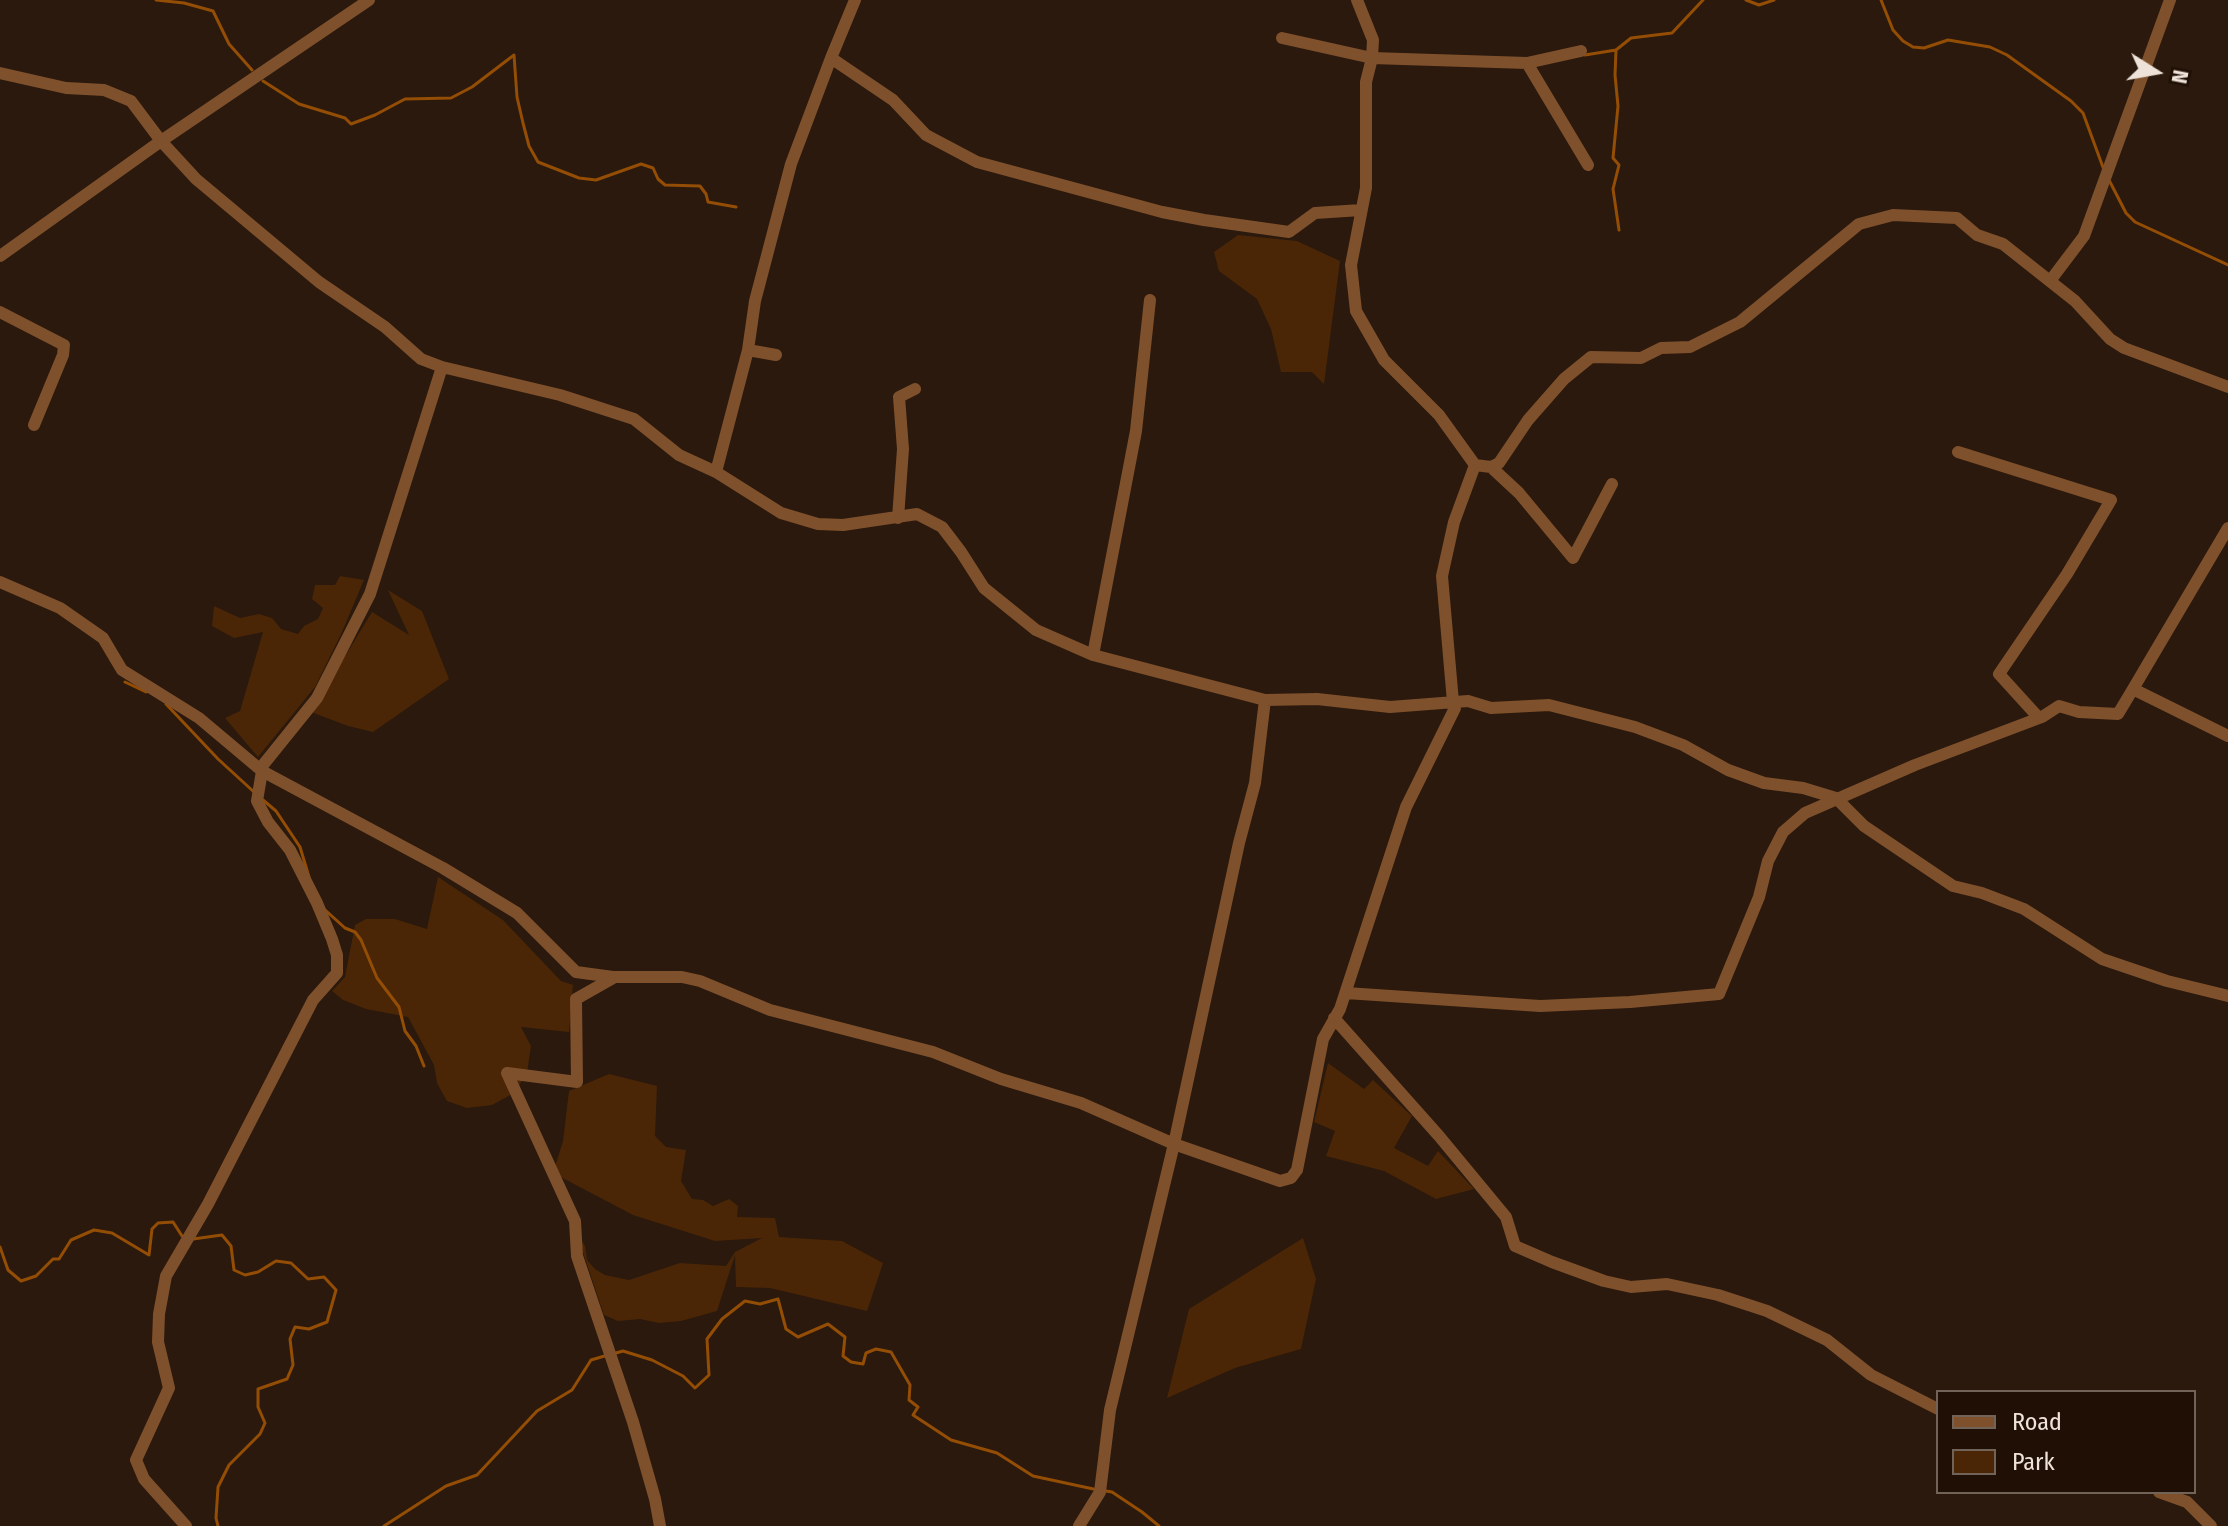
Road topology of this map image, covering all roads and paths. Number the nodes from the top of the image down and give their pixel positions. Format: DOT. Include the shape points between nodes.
graph roads {
  1 [pos="369,0"];
  2 [pos="855,0"];
  3 [pos="1357,0"];
  4 [pos="2170,0"];
  5 [pos="1282,38"];
  6 [pos="1581,51"];
  7 [pos="831,58"];
  8 [pos="1372,58"];
  9 [pos="1527,63"];
  10 [pos="0,73"];
  11 [pos="161,141"];
  12 [pos="1588,165"];
  13 [pos="1361,210"];
  14 [pos="0,256"];
  15 [pos="2050,281"];
  16 [pos="1150,300"];
  17 [pos="0,312"];
  18 [pos="748,350"];
  19 [pos="776,355"];
  20 [pos="442,367"];
  21 [pos="2228,387"];
  22 [pos="915,389"];
  23 [pos="34,425"];
  24 [pos="1958,452"];
  25 [pos="1475,465"];
  26 [pos="1491,467"];
  27 [pos="716,472"];
  28 [pos="1612,484"];
  29 [pos="898,518"];
  30 [pos="2228,528"];
  31 [pos="0,582"];
  32 [pos="1093,655"];
  33 [pos="2133,689"];
  34 [pos="1265,700"];
  35 [pos="1453,702"];
  36 [pos="2039,718"];
  37 [pos="2228,736"];
  38 [pos="262,771"];
  39 [pos="1836,798"];
  40 [pos="613,977"];
  41 [pos="1346,993"];
  42 [pos="2228,996"];
  43 [pos="1334,1018"];
  44 [pos="1174,1144"];
  45 [pos="1936,1408"];
  46 [pos="2165,1494"];
  47 [pos="186,1526"];
  48 [pos="660,1526"];
  49 [pos="1079,1526"];
  50 [pos="2211,1526"];
  1 -- 11 [label="street"];
  2 -- 7 [label="street"];
  3 -- 8 [label="street" via="1373,40"];
  4 -- 15 [label="street" via="2084,236"];
  5 -- 8 [label="street"];
  6 -- 9 [label="street"];
  7 -- 13 [label="street" via="893,100 926,135 977,162 1162,212 1289,232 1315,213"];
  7 -- 18 [label="street" via="788,174 755,301"];
  8 -- 9 [label="street"];
  8 -- 13 [label="street" via="1366,82 1366,188"];
  9 -- 12 [label="street"];
  10 -- 11 [label="street" via="66,88 104,90 131,101"];
  11 -- 14 [label="street"];
  11 -- 20 [label="street" via="196,179 319,282 421,359"];
  13 -- 25 [label="street" via="1351,265 1356,311 1384,360 1439,415"];
  15 -- 21 [label="street" via="2124,348"];
  15 -- 26 [label="street" via="2003,244 1977,235 1957,218 1893,215 1859,224 1740,322 1690,347 1661,348 1641,358 1591,357 1555,389"];
  16 -- 32 [label="street" via="1136,431"];
  17 -- 23 [label="street" via="64,345"];
  18 -- 19 [label="street"];
  18 -- 27 [label="street"];
  20 -- 27 [label="street" via="634,419 679,455"];
  20 -- 38 [label="street" via="370,594 317,698"];
  22 -- 29 [label="street" via="899,397 903,449"];
  24 -- 36 [label="street" via="2111,500 1999,674"];
  25 -- 26 [label="street"];
  25 -- 35 [label="street" via="1442,576"];
  26 -- 28 [label="street" via="1573,558"];
  27 -- 29 [label="street" via="781,513 818,524"];
  29 -- 32 [label="street" via="917,514 942,527 984,588 1036,630"];
  30 -- 33 [label="street"];
  31 -- 38 [label="street" via="60,608 103,638 122,670 199,718"];
  32 -- 34 [label="street"];
  33 -- 36 [label="street" via="2118,714 2059,706"];
  33 -- 37 [label="street"];
  34 -- 35 [label="street" via="1390,707"];
  34 -- 44 [label="street" via="1255,783"];
  35 -- 39 [label="street" via="1491,708 1549,705 1581,713 1671,740 1764,783"];
  35 -- 41 [label="street" via="1450,722 1406,807"];
  36 -- 39 [label="street"];
  38 -- 40 [label="street" via="489,895 517,913 576,972"];
  38 -- 47 [label="street" via="257,801 317,903 337,955 337,973 313,1000 166,1276 158,1342 169,1388 136,1460 144,1479"];
  39 -- 41 [label="street" via="1805,813 1783,832 1719,994 1540,1006"];
  39 -- 42 [label="street" via="1864,826 1953,886 2024,909 2102,959"];
  40 -- 44 [label="street" via="700,981 770,1010 933,1052 1081,1103"];
  40 -- 48 [label="street" via="576,999 577,1082 507,1073 575,1221 577,1256 633,1422"];
  41 -- 43 [label="street"];
  43 -- 44 [label="street" via="1318,1058 1297,1170 1291,1178 1280,1181"];
  43 -- 45 [label="street" via="1506,1217 1515,1246 1604,1281 1631,1287 1667,1284 1767,1311 1827,1340 1871,1375"];
  44 -- 49 [label="street" via="1110,1410 1100,1492"];
  46 -- 50 [label="street" via="2187,1502"];
}
